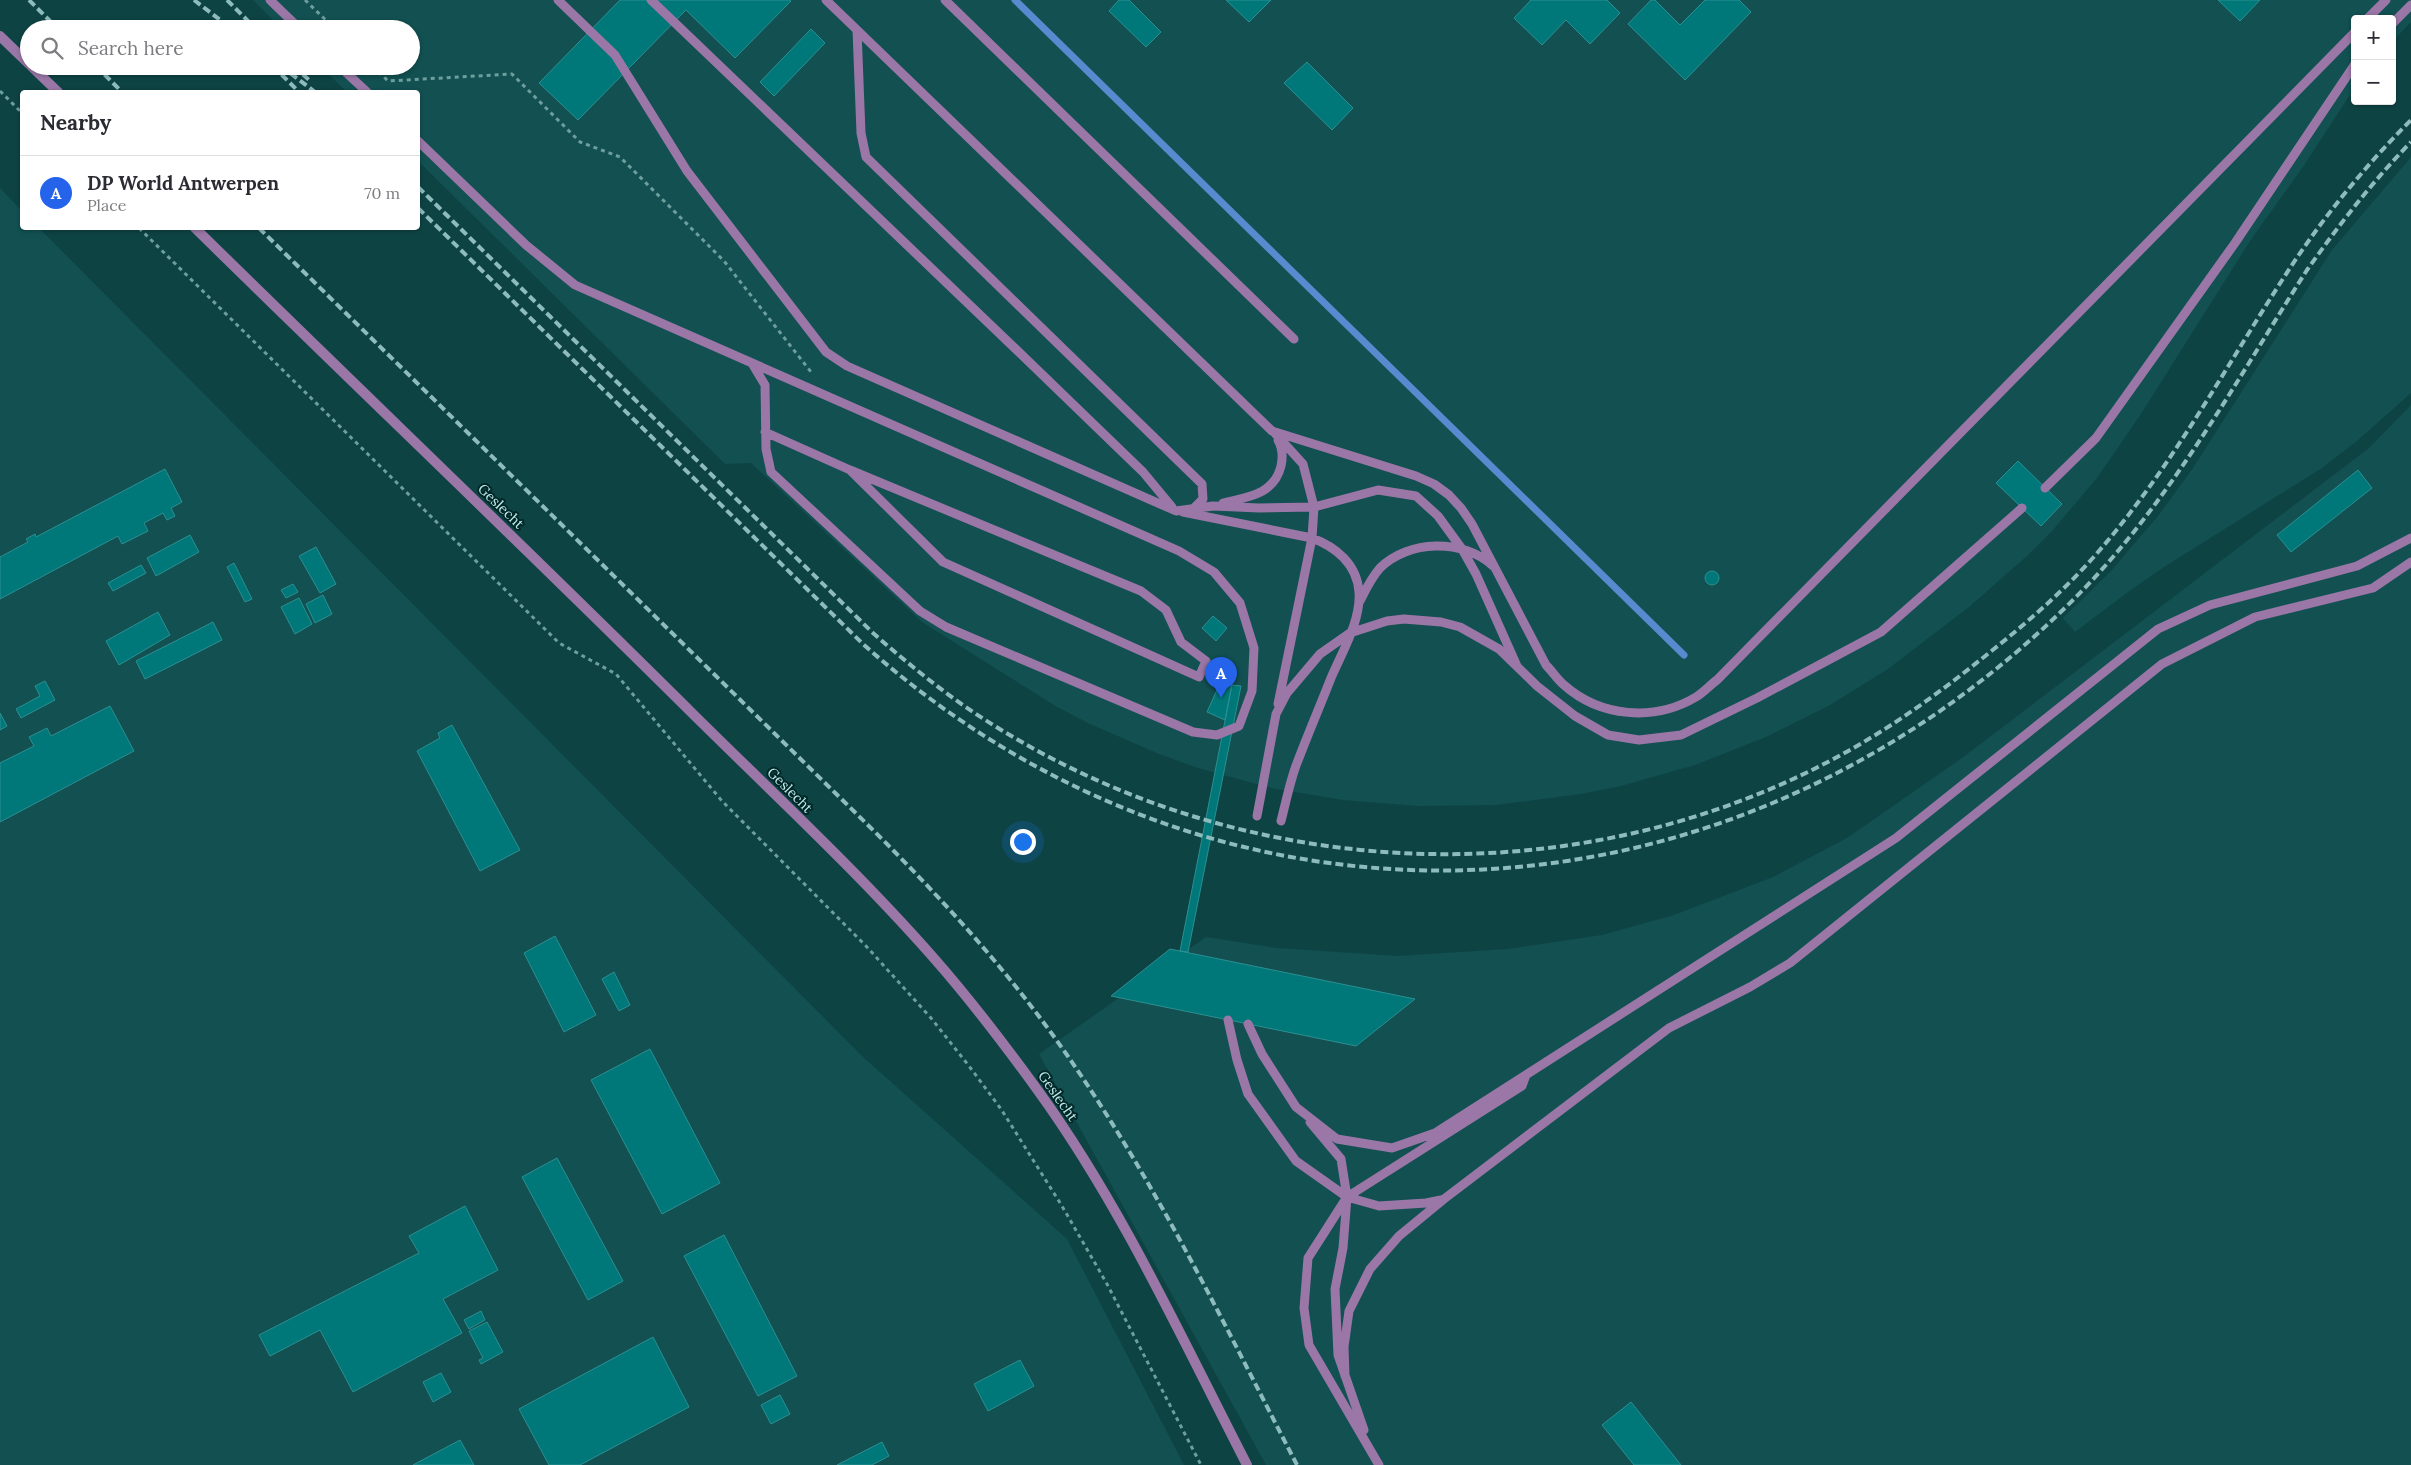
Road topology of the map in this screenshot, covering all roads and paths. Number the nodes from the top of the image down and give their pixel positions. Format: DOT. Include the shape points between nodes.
graph roads {
  1 [pos="270,0"];
  2 [pos="305,0"];
  3 [pos="558,0"];
  4 [pos="651,0"];
  5 [pos="826,0"];
  6 [pos="945,0"];
  7 [pos="2386,0"];
  8 [pos="2411,5"];
  9 [pos="2372,15"];
  10 [pos="291,20"];
  11 [pos="326,20"];
  12 [pos="2396,20"];
  13 [pos="857,30"];
  14 [pos="0,36"];
  15 [pos="2351,36"];
  16 [pos="20,55"];
  17 [pos="2351,70"];
  18 [pos="40,75"];
  19 [pos="349,75"];
  20 [pos="383,75"];
  21 [pos="56,90"];
  22 [pos="365,90"];
  23 [pos="0,91"];
  24 [pos="20,111"];
  25 [pos="420,143"];
  26 [pos="141,230"];
  27 [pos="197,230"];
  28 [pos="1294,339"];
  29 [pos="753,365"];
  30 [pos="815,377"];
  31 [pos="1272,431"];
  32 [pos="765,432"];
  33 [pos="850,470"];
  34 [pos="2045,488"];
  35 [pos="1213,506"];
  36 [pos="1314,507"];
  37 [pos="2022,508"];
  38 [pos="1193,509"];
  39 [pos="1176,511"];
  40 [pos="1312,538"];
  41 [pos="2411,538"];
  42 [pos="1462,549"];
  43 [pos="2411,562"];
  44 [pos="1498,571"];
  45 [pos="1359,604"];
  46 [pos="1350,632"];
  47 [pos="1517,666"];
  48 [pos="1276,714"];
  49 [pos="1257,816"];
  50 [pos="1281,822"];
  51 [pos="1228,1020"];
  52 [pos="1248,1024"];
  53 [pos="1526,1075"];
  54 [pos="1296,1107"];
  55 [pos="1347,1197"];
  56 [pos="1444,1199"];
  57 [pos="1345,1376"];
  58 [pos="1371,1451"];
  59 [pos="1201,1465"];
  60 [pos="1247,1465"];
  61 [pos="1379,1465"];
  1 -- 10 [label="lane"];
  2 -- 11 [label="path"];
  3 -- 39 [label="lane" via="615,55 688,171 826,352 846,366"];
  4 -- 39 [label="lane" via="1143,472"];
  5 -- 13 [label="lane"];
  6 -- 28 [label="lane"];
  7 -- 9 [label="lane"];
  8 -- 12 [label="lane"];
  13 -- 31 [label="lane"];
  13 -- 38 [label="lane" via="861,133 866,157 1202,484 1203,499"];
  14 -- 16 [label="street"];
  15 -- 44 [label="lane" via="1724,673 1697,696 1676,707 1623,713 1599,707 1578,696 1562,684 1546,665"];
  17 -- 34 [label="lane" via="2096,438"];
  18 -- 21 [label="street"];
  19 -- 22 [label="lane"];
  20 -- 30 [label="path" via="388,80 512,74 580,142 620,157 724,261"];
  23 -- 24 [label="path"];
  25 -- 29 [label="lane" via="526,245 574,285"];
  26 -- 59 [label="path" via="559,643 616,674 722,801 866,946 930,1018 1001,1109 1062,1206 1107,1284"];
  27 -- 60 [label="street, Geslecht" via="826,845 931,955 971,1002 1083,1155"];
  29 -- 32 [label="lane" via="765,385"];
  29 -- 32 [label="lane" via="1180,551 1214,572 1240,604 1254,648 1252,691 1239,726 1217,735 1193,732 946,627 920,611 771,472"];
  31 -- 35 [label="lane" via="1281,445 1282,454 1279,474 1274,482 1266,491 1256,495"];
  31 -- 36 [label="lane" via="1303,464"];
  31 -- 44 [label="lane" via="1389,466 1434,484 1461,508"];
  32 -- 33 [label="lane"];
  33 -- 33 [label="lane" via="943,562 1199,677 1206,661 1181,642 1166,610 1141,591"];
  35 -- 36 [label="lane"];
  35 -- 38 [label="lane"];
  36 -- 40 [label="lane"];
  36 -- 42 [label="lane" via="1378,490 1416,496 1438,516"];
  37 -- 47 [label="lane" via="1881,632 1681,735 1638,740 1608,735 1575,716"];
  38 -- 39 [label="lane"];
  39 -- 40 [label="lane"];
  40 -- 45 [label="lane" via="1331,545 1342,556 1354,574"];
  40 -- 48 [label="lane"];
  41 -- 53 [label="lane" via="2356,566 2210,605 2158,629 1896,838"];
  42 -- 44 [label="lane" via="1477,554"];
  42 -- 45 [label="lane" via="1425,547 1394,557 1368,584"];
  42 -- 47 [label="lane"];
  43 -- 56 [label="lane" via="2373,588 2255,617 2162,664 1790,963 1669,1028"];
  45 -- 46 [label="lane"];
  46 -- 47 [label="lane" via="1387,621 1421,619 1441,622 1480,636 1499,648"];
  46 -- 48 [label="lane" via="1320,654 1287,693"];
  46 -- 50 [label="lane" via="1296,765"];
  48 -- 49 [label="lane"];
  51 -- 55 [label="lane" via="1248,1094 1296,1162"];
  52 -- 54 [label="lane" via="1262,1054"];
  53 -- 54 [label="lane" via="1435,1133 1392,1148 1337,1139"];
  53 -- 55 [label="lane" via="1522,1086"];
  54 -- 55 [label="lane" via="1341,1159"];
  55 -- 56 [label="lane" via="1379,1206"];
  55 -- 57 [label="lane" via="1343,1248 1335,1289 1338,1355"];
  55 -- 58 [label="lane" via="1308,1258 1304,1308 1309,1345"];
  56 -- 57 [label="lane" via="1399,1236 1370,1269 1349,1311 1344,1347"];
  57 -- 58 [label="lane"];
  58 -- 61 [label="lane"];
}
